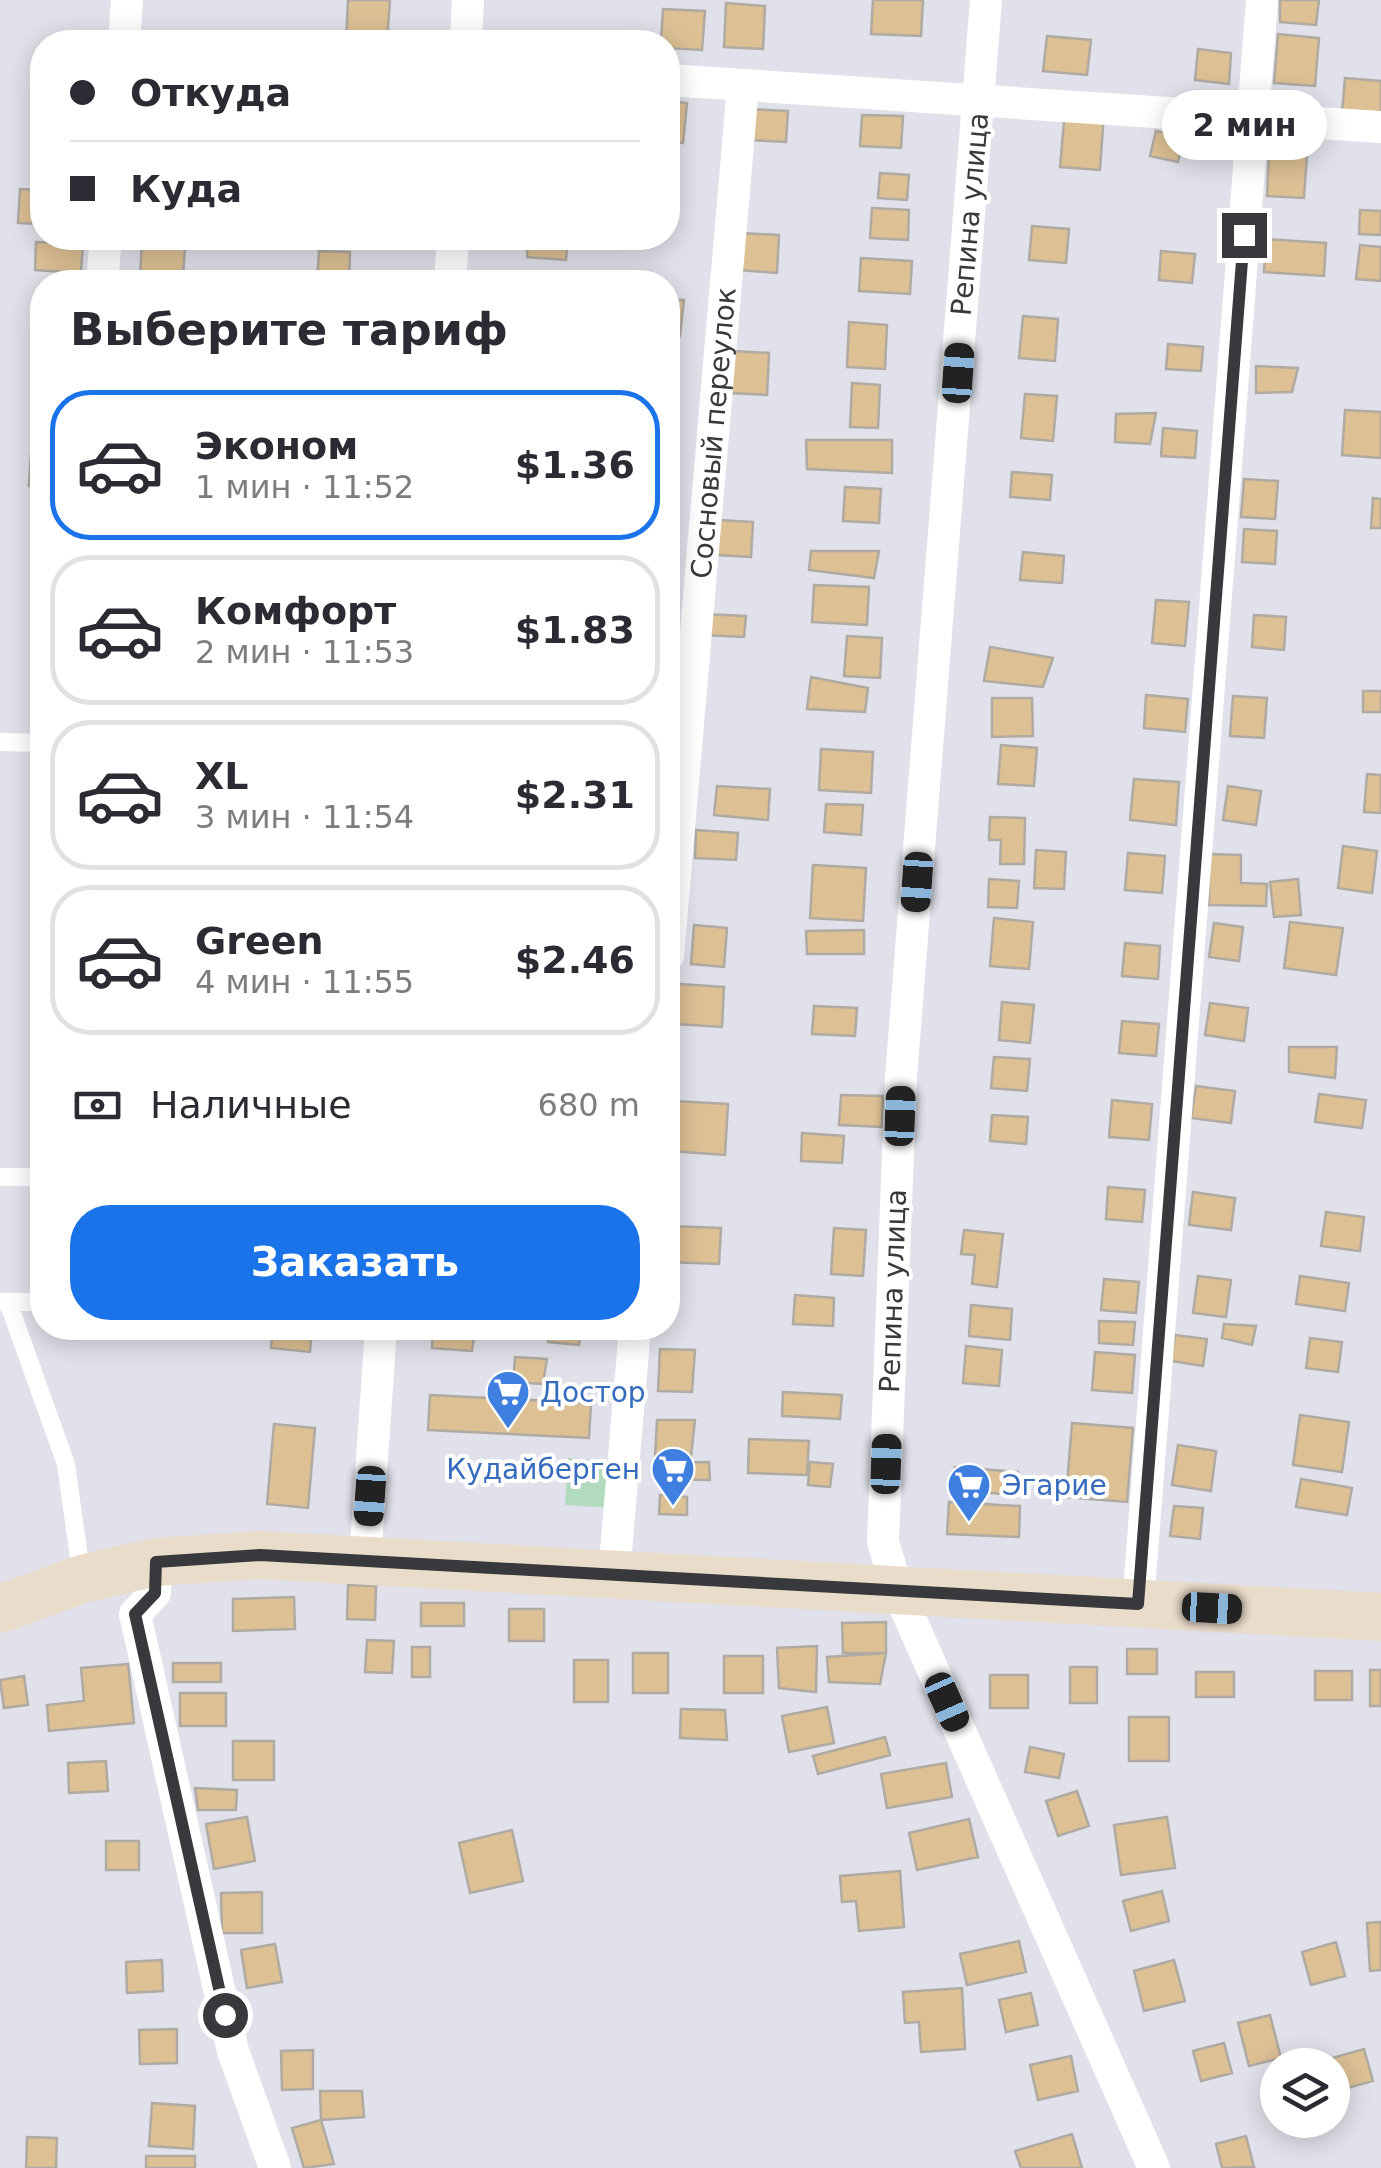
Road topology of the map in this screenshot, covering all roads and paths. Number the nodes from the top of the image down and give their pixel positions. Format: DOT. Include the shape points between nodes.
graph roads {
  1 [pos="127,0"];
  2 [pos="468,0"];
  3 [pos="986,0"];
  4 [pos="1262,0"];
  5 [pos="125,30"];
  6 [pos="467,30"];
  7 [pos="680,81"];
  8 [pos="743,86"];
  9 [pos="979,100"];
  10 [pos="1253,117"];
  11 [pos="1381,127"];
  12 [pos="0,742"];
  13 [pos="30,743"];
  14 [pos="680,817"];
  15 [pos="0,1177"];
  16 [pos="30,1177"];
  17 [pos="4,1302"];
  18 [pos="30,1302"];
  19 [pos="380,1340"];
  20 [pos="635,1340"];
  21 [pos="366,1561"];
  22 [pos="156,1562"];
  23 [pos="614,1574"];
  24 [pos="82,1579"];
  25 [pos="896,1588"];
  26 [pos="1138,1604"];
  27 [pos="0,1610"];
  28 [pos="1381,1617"];
  29 [pos="275,2168"];
  30 [pos="1154,2168"];
  1 -- 5 [label="street"];
  2 -- 6 [label="street"];
  3 -- 9 [label="street, Репина улица"];
  4 -- 10 [label="street"];
  7 -- 8 [label="street"];
  8 -- 9 [label="street"];
  8 -- 14 [label="street, Сосновый переулок"];
  9 -- 10 [label="street"];
  9 -- 25 [label="street, Репина улица" via="901,1077 883,1542"];
  10 -- 11 [label="street"];
  10 -- 26 [label="street"];
  12 -- 13 [label="lane"];
  15 -- 16 [label="lane"];
  17 -- 18 [label="lane"];
  17 -- 24 [label="lane" via="66,1464"];
  19 -- 21 [label="street"];
  20 -- 23 [label="street"];
  21 -- 22 [label="main road" via="260,1555"];
  21 -- 23 [label="main road"];
  22 -- 24 [label="main road"];
  22 -- 29 [label="street" via="155,1593 135,1614 233,2051"];
  23 -- 25 [label="main road"];
  24 -- 27 [label="main road"];
  25 -- 26 [label="main road"];
  25 -- 30 [label="street, Репина улица"];
  26 -- 28 [label="main road"];
}
